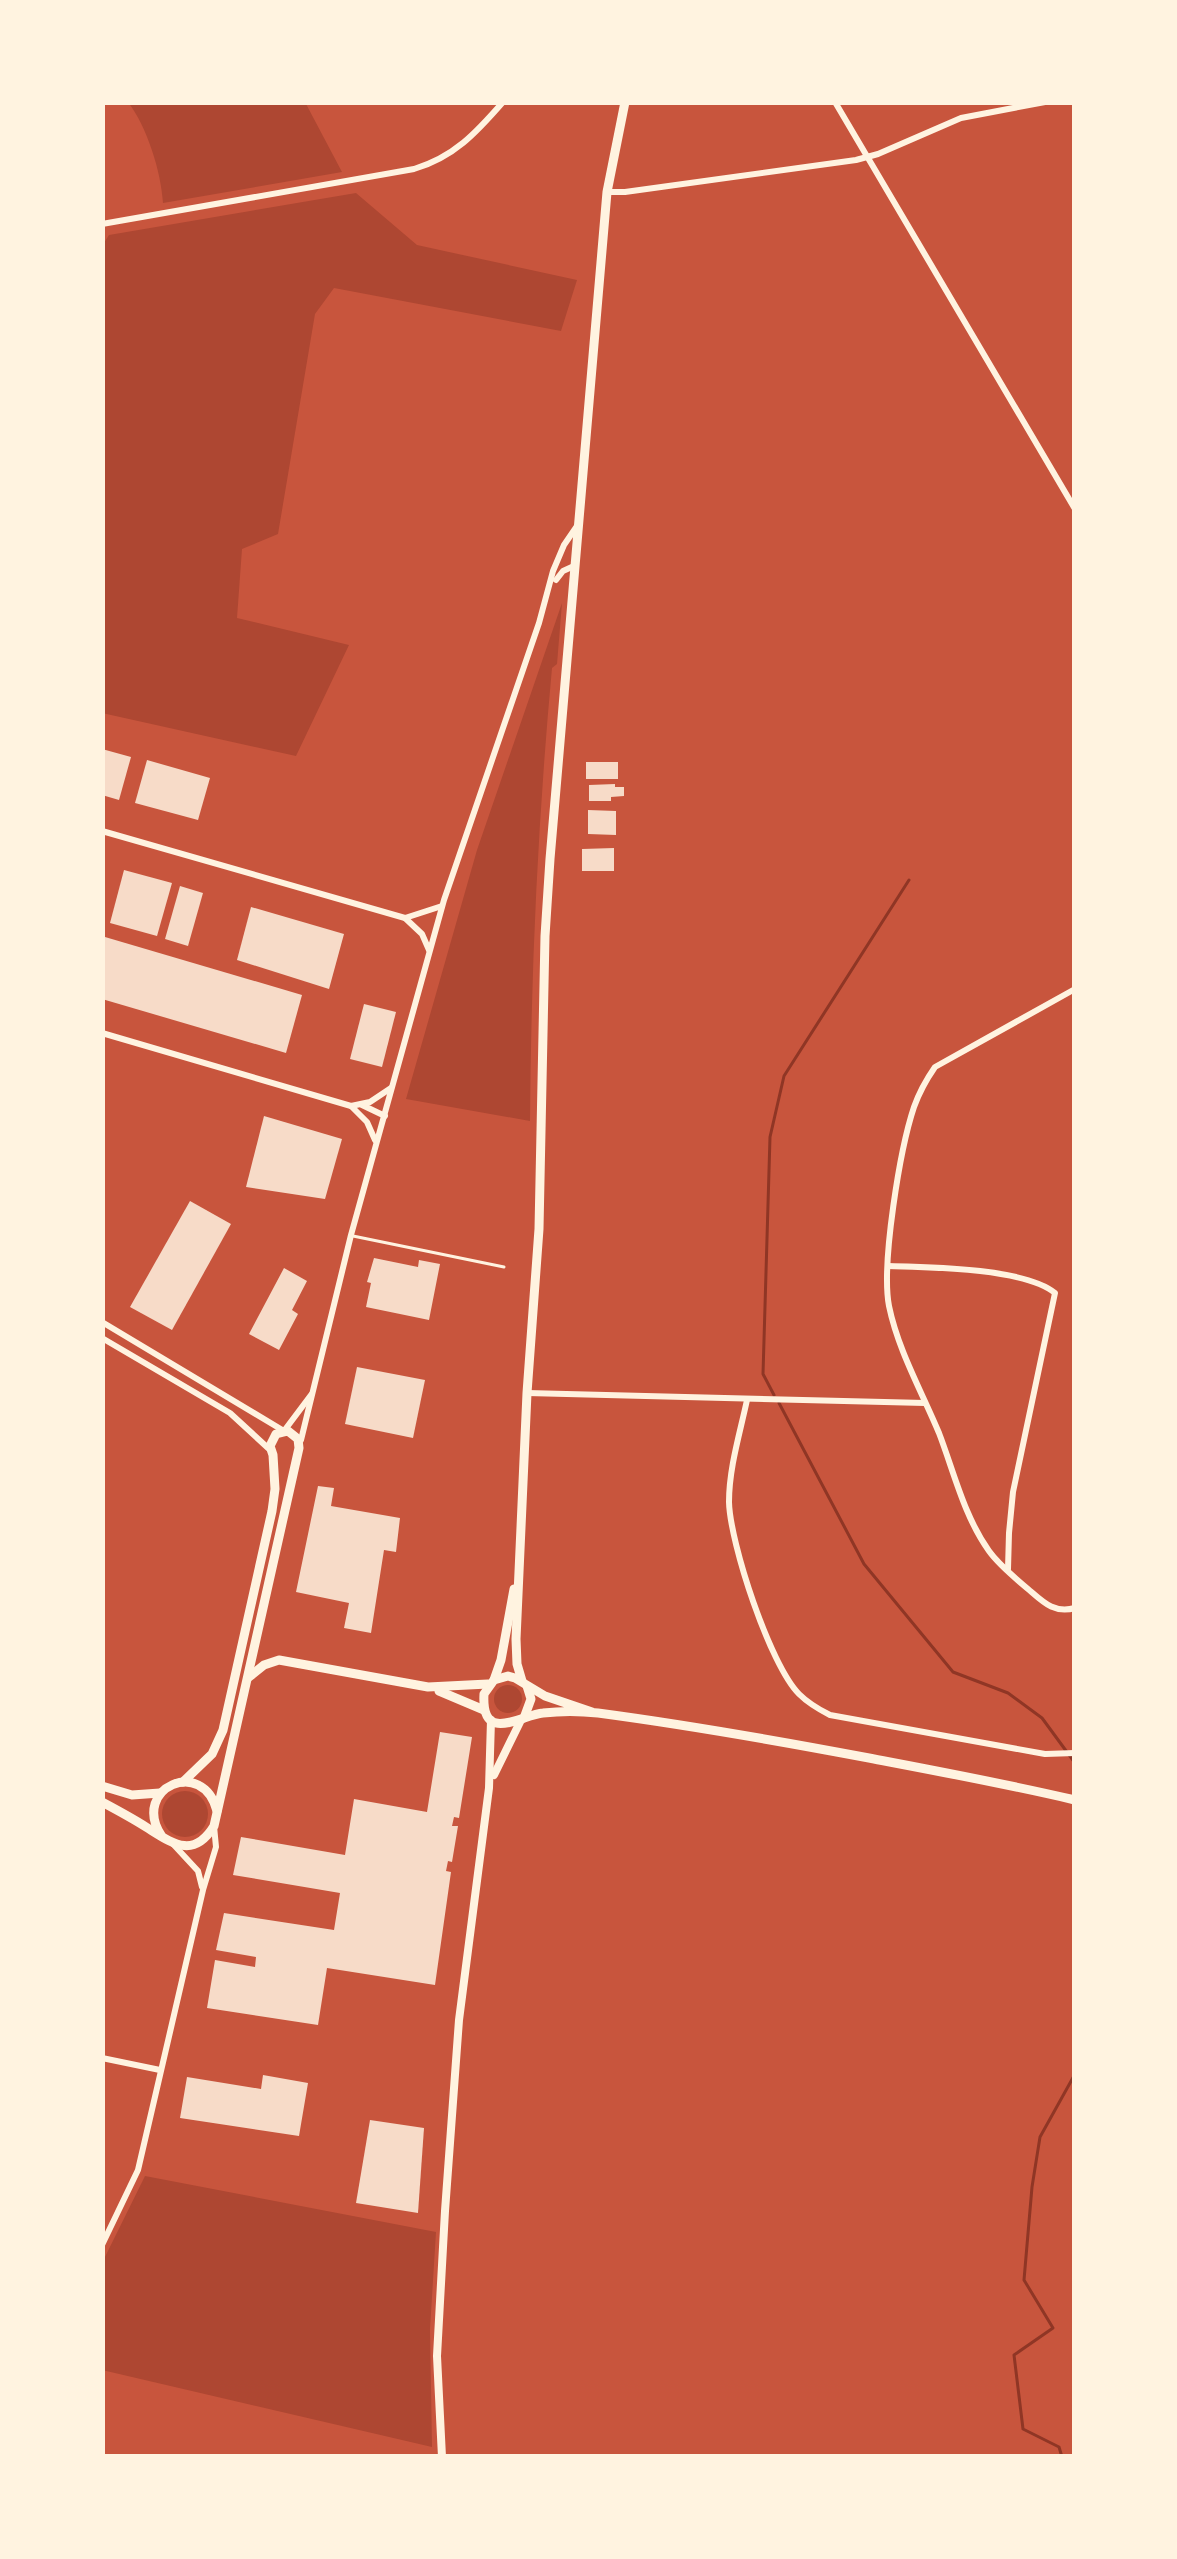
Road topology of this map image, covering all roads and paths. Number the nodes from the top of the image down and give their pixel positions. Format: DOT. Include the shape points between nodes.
graph roads {
  1 [pos="502,102"];
  2 [pos="625,102"];
  3 [pos="835,102"];
  4 [pos="1045,102"];
  5 [pos="868,157"];
  6 [pos="607,192"];
  7 [pos="102,224"];
  8 [pos="1075,509"];
  9 [pos="577,526"];
  10 [pos="575,553"];
  11 [pos="556,562"];
  12 [pos="574,566"];
  13 [pos="572,579"];
  14 [pos="553,584"];
  15 [pos="102,831"];
  16 [pos="443,905"];
  17 [pos="410,920"];
  18 [pos="437,927"];
  19 [pos="430,953"];
  20 [pos="1075,989"];
  21 [pos="102,1033"];
  22 [pos="393,1087"];
  23 [pos="361,1109"];
  24 [pos="385,1116"];
  25 [pos="376,1145"];
  26 [pos="351,1235"];
  27 [pos="888,1265"];
  28 [pos="504,1267"];
  29 [pos="102,1322"];
  30 [pos="102,1338"];
  31 [pos="313,1392"];
  32 [pos="526,1393"];
  33 [pos="747,1400"];
  34 [pos="926,1403"];
  35 [pos="284,1431"];
  36 [pos="299,1448"];
  37 [pos="273,1455"];
  38 [pos="518,1572"];
  39 [pos="1008,1572"];
  40 [pos="1075,1609"];
  41 [pos="259,1630"];
  42 [pos="279,1660"];
  43 [pos="249,1677"];
  44 [pos="492,1682"];
  45 [pos="524,1684"];
  46 [pos="428,1687"];
  47 [pos="592,1712"];
  48 [pos="488,1715"];
  49 [pos="522,1719"];
  50 [pos="1074,1754"];
  51 [pos="183,1782"];
  52 [pos="102,1786"];
  53 [pos="489,1787"];
  54 [pos="160,1793"];
  55 [pos="1069,1799"];
  56 [pos="102,1802"];
  57 [pos="216,1822"];
  58 [pos="169,1841"];
  59 [pos="203,1890"];
  60 [pos="102,2058"];
  61 [pos="160,2070"];
  62 [pos="102,2245"];
  63 [pos="442,2457"];
  1 -- 7 [label="street" via="462,146 428,165"];
  2 -- 6 [label="main road"];
  3 -- 5 [label="street"];
  4 -- 5 [label="street" via="961,118"];
  5 -- 6 [label="street"];
  5 -- 8 [label="street"];
  6 -- 9 [label="main road"];
  9 -- 10 [label="main road"];
  9 -- 11 [label="street"];
  10 -- 11 [label="street"];
  10 -- 12 [label="main road"];
  11 -- 14 [label="street"];
  12 -- 13 [label="main road"];
  12 -- 14 [label="street"];
  13 -- 14 [label="street"];
  13 -- 32 [label="main road" via="545,936 539,1228"];
  14 -- 16 [label="street"];
  15 -- 17 [label="street"];
  16 -- 17 [label="street"];
  16 -- 18 [label="street"];
  17 -- 18 [label="street"];
  17 -- 19 [label="street"];
  18 -- 19 [label="street"];
  19 -- 22 [label="street"];
  20 -- 27 [label="street" via="935,1067 926,1080 908,1126"];
  21 -- 23 [label="street"];
  22 -- 23 [label="street"];
  22 -- 24 [label="street"];
  23 -- 24 [label="street"];
  23 -- 25 [label="street"];
  24 -- 25 [label="street"];
  25 -- 26 [label="street"];
  26 -- 28 [label="lane"];
  26 -- 31 [label="street"];
  27 -- 34 [label="street" via="888,1303"];
  27 -- 39 [label="street" via="975,1269 1055,1293 1013,1492"];
  29 -- 35 [label="street"];
  30 -- 37 [label="street" via="230,1413"];
  31 -- 35 [label="street"];
  31 -- 36 [label="street"];
  32 -- 33 [label="street"];
  32 -- 38 [label="main road"];
  33 -- 34 [label="street"];
  33 -- 50 [label="street" via="730,1485 732,1528 769,1647 796,1692 830,1715"];
  34 -- 39 [label="street" via="975,1524"];
  35 -- 36 [label="main road"];
  35 -- 37 [label="main road" via="272,1438"];
  36 -- 37 [label="main road" via="286,1460"];
  36 -- 41 [label="main road"];
  37 -- 51 [label="main road" via="272,1511 223,1730"];
  38 -- 44 [label="main road"];
  38 -- 45 [label="main road" via="516,1650"];
  39 -- 40 [label="street" via="1050,1607"];
  41 -- 42 [label="main road"];
  41 -- 43 [label="main road"];
  42 -- 43 [label="main road"];
  42 -- 46 [label="main road"];
  43 -- 57 [label="main road"];
  44 -- 45 [label="main road" via="508,1676"];
  44 -- 46 [label="main road"];
  44 -- 48 [label="main road" via="484,1694"];
  45 -- 47 [label="main road"];
  45 -- 49 [label="main road" via="532,1699"];
  46 -- 48 [label="main road"];
  47 -- 49 [label="main road"];
  47 -- 55 [label="main road"];
  48 -- 49 [label="main road" via="502,1724"];
  48 -- 53 [label="street"];
  49 -- 53 [label="street"];
  51 -- 54 [label="main road"];
  51 -- 57 [label="main road" via="208,1792"];
  52 -- 54 [label="main road"];
  53 -- 63 [label="street" via="445,2211 437,2356"];
  54 -- 58 [label="main road" via="152,1812"];
  56 -- 58 [label="main road"];
  57 -- 58 [label="main road" via="197,1844"];
  57 -- 59 [label="street"];
  58 -- 59 [label="street" via="198,1871"];
  59 -- 61 [label="street"];
  60 -- 61 [label="street"];
  61 -- 62 [label="street" via="138,2170"];
}
